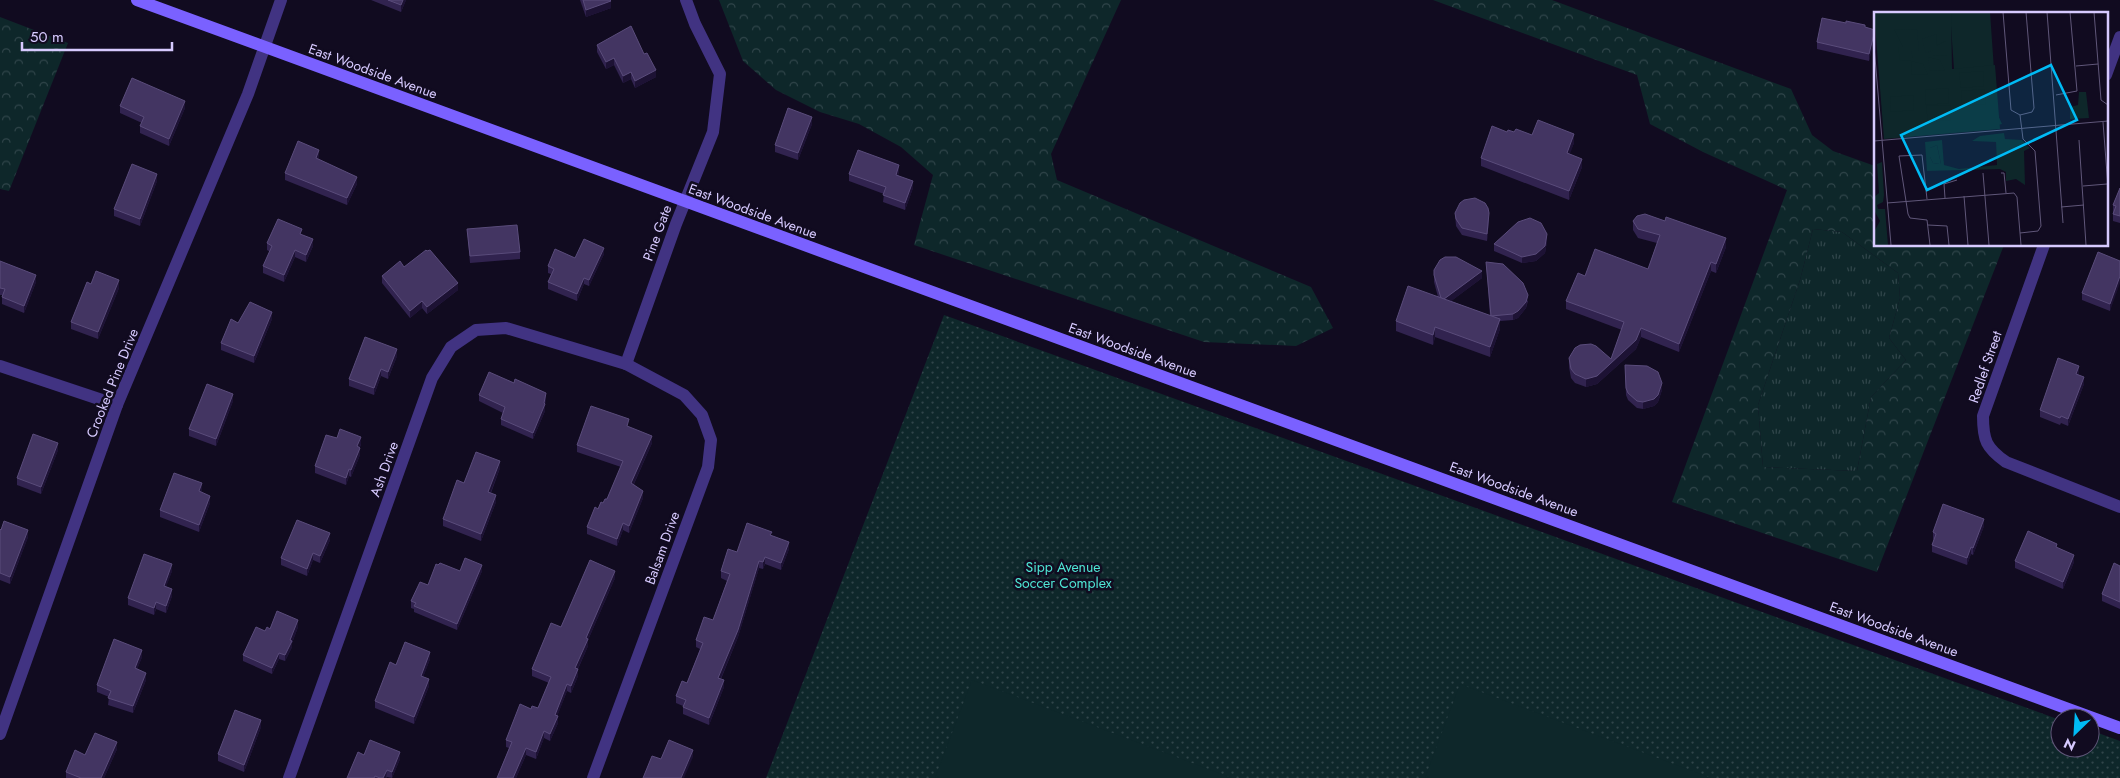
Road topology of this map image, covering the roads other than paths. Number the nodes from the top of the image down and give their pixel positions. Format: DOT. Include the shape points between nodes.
graph roads {
  1 [pos="136,0"];
  2 [pos="281,0"];
  3 [pos="686,0"];
  4 [pos="2120,37"];
  5 [pos="265,48"];
  6 [pos="2108,70"];
  7 [pos="685,202"];
  8 [pos="2044,246"];
  9 [pos="626,364"];
  10 [pos="0,366"];
  11 [pos="117,405"];
  12 [pos="2120,507"];
  13 [pos="2120,728"];
  14 [pos="0,734"];
  15 [pos="289,778"];
  16 [pos="593,778"];
  1 -- 5 [label="main road, East Woodside Avenue"];
  2 -- 5 [label="street, Crooked Pine Drive"];
  3 -- 7 [label="street, Pine Gate" via="720,74 713,132"];
  4 -- 6 [label="street"];
  5 -- 7 [label="main road, East Woodside Avenue"];
  5 -- 11 [label="street, Crooked Pine Drive"];
  7 -- 9 [label="street, Pine Gate"];
  7 -- 13 [label="main road, East Woodside Avenue"];
  8 -- 12 [label="street, Redlef Street" via="1983,416 1983,433 1990,450 2006,462"];
  9 -- 15 [label="street, Ash Drive" via="506,328 476,330 451,347 432,378"];
  9 -- 16 [label="street, Balsam Drive" via="684,395 702,415 711,440 708,467"];
  10 -- 11 [label="street"];
  11 -- 14 [label="street, Crooked Pine Drive"];
}
